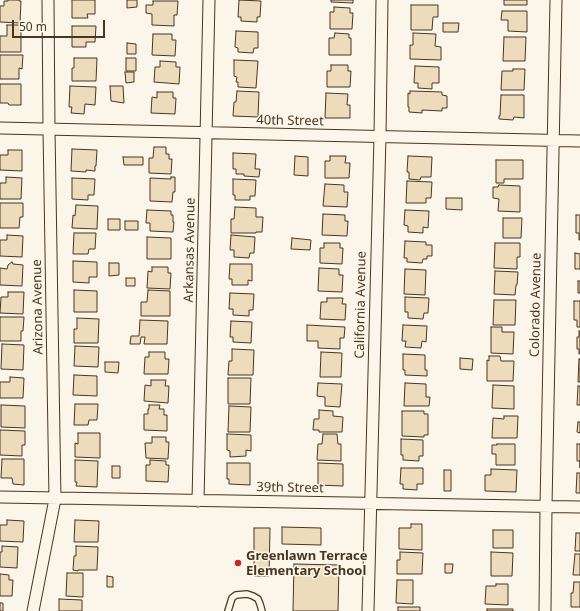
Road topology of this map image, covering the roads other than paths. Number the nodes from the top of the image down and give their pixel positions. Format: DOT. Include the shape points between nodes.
graph roads {
  1 [pos="48,0"];
  2 [pos="209,0"];
  3 [pos="382,0"];
  4 [pos="556,0"];
  5 [pos="0,128"];
  6 [pos="48,129"];
  7 [pos="206,133"];
  8 [pos="380,136"];
  9 [pos="553,141"];
  10 [pos="580,141"];
  11 [pos="0,497"];
  12 [pos="55,499"];
  13 [pos="198,501"];
  14 [pos="370,503"];
  15 [pos="546,506"];
  16 [pos="580,507"];
  17 [pos="33,611"];
  18 [pos="228,611"];
  19 [pos="262,611"];
  20 [pos="368,611"];
  21 [pos="545,611"];
  1 -- 6 [label="street, Arizona Avenue"];
  2 -- 7 [label="street, Arkansas Avenue"];
  3 -- 8 [label="street, California Avenue"];
  4 -- 9 [label="street, Colorado Avenue"];
  5 -- 6 [label="street, 40th Street"];
  6 -- 7 [label="street, 40th Street"];
  6 -- 12 [label="street, Arizona Avenue"];
  7 -- 8 [label="street, 40th Street"];
  7 -- 13 [label="street, Arkansas Avenue"];
  8 -- 9 [label="street, 40th Street"];
  8 -- 14 [label="street, California Avenue"];
  9 -- 10 [label="street, 40th Street"];
  9 -- 15 [label="street, Colorado Avenue"];
  11 -- 12 [label="street, 39th Street"];
  12 -- 13 [label="street, 39th Street"];
  12 -- 17 [label="street, Arizona Avenue"];
  13 -- 14 [label="street, 39th Street"];
  14 -- 15 [label="street, 39th Street"];
  14 -- 20 [label="street, California Avenue"];
  15 -- 16 [label="street, 39th Street"];
  15 -- 21 [label="street, Colorado Avenue"];
  18 -- 19 [label="lane" via="232,598 240,594 258,599"];
}
